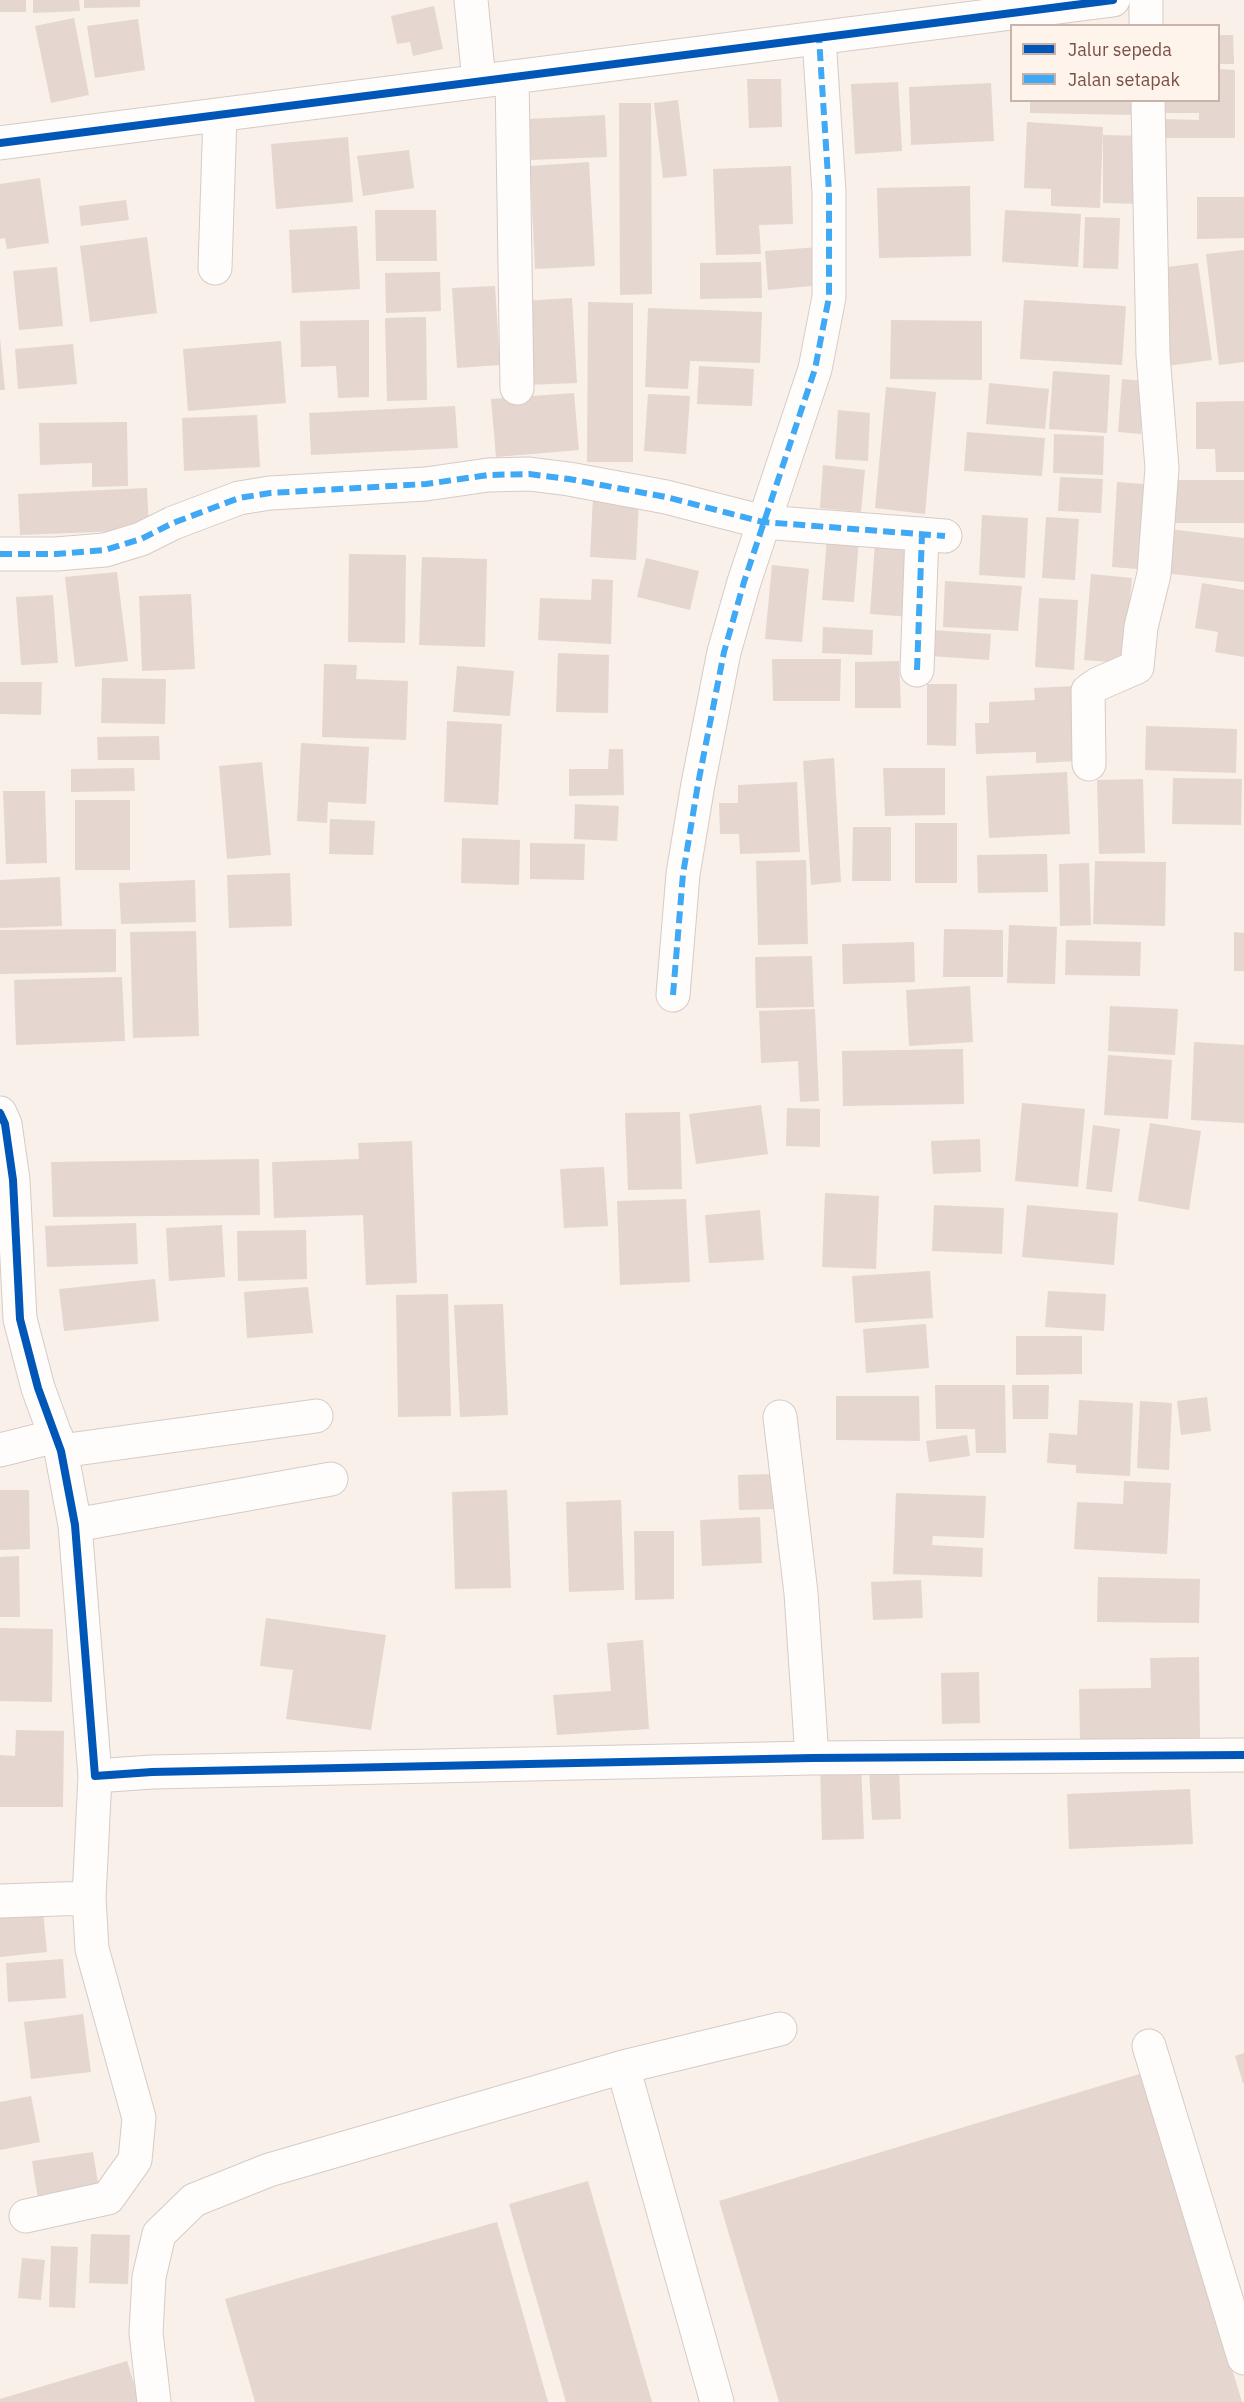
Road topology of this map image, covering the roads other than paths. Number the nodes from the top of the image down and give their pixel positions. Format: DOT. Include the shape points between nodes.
graph roads {
  1 [pos="471,0"];
  2 [pos="1113,0"];
  3 [pos="1146,0"];
  4 [pos="1146,24"];
  5 [pos="819,38"];
  6 [pos="512,77"];
  7 [pos="479,81"];
  8 [pos="1148,102"];
  9 [pos="220,115"];
  10 [pos="0,143"];
  11 [pos="215,268"];
  12 [pos="517,388"];
  13 [pos="763,522"];
  14 [pos="0,554"];
  15 [pos="916,670"];
  16 [pos="1089,764"];
  17 [pos="673,995"];
  18 [pos="0,1113"];
  19 [pos="316,1416"];
  20 [pos="780,1416"];
  21 [pos="59,1444"];
  22 [pos="0,1450"];
  23 [pos="331,1479"];
  24 [pos="75,1525"];
  25 [pos="1244,1755"];
  26 [pos="812,1758"];
  27 [pos="95,1776"];
  28 [pos="89,1898"];
  29 [pos="0,1901"];
  30 [pos="780,2029"];
  31 [pos="1149,2046"];
  32 [pos="623,2067"];
  33 [pos="26,2216"];
  34 [pos="1244,2358"];
  35 [pos="154,2402"];
  36 [pos="717,2402"];
  1 -- 7 [label="street"];
  2 -- 5 [label="street"];
  3 -- 4 [label="street"];
  5 -- 6 [label="street"];
  5 -- 13 [label="street" via="829,192 829,297 815,369"];
  6 -- 7 [label="street"];
  6 -- 12 [label="street"];
  7 -- 9 [label="street"];
  8 -- 16 [label="street" via="1153,356 1162,468 1154,574 1141,627 1137,667 1088,691"];
  9 -- 10 [label="street"];
  9 -- 11 [label="street"];
  13 -- 14 [label="street" via="666,497 569,479 488,475 426,484 239,498 105,550"];
  13 -- 15 [label="street" via="934,535"];
  13 -- 17 [label="street" via="724,652 698,783 683,874"];
  18 -- 21 [label="street" via="14,1180 20,1318 38,1388"];
  19 -- 21 [label="street"];
  20 -- 26 [label="street" via="801,1593"];
  21 -- 22 [label="street"];
  21 -- 24 [label="street"];
  23 -- 24 [label="street"];
  24 -- 27 [label="street"];
  25 -- 26 [label="street"];
  26 -- 27 [label="street"];
  27 -- 28 [label="street"];
  28 -- 29 [label="street"];
  28 -- 33 [label="street" via="92,1949 139,2118 135,2160 108,2198"];
  30 -- 32 [label="street"];
  31 -- 34 [label="street"];
  32 -- 35 [label="street" via="269,2170 194,2200 159,2234 149,2277 146,2333"];
  32 -- 36 [label="street"];
}
